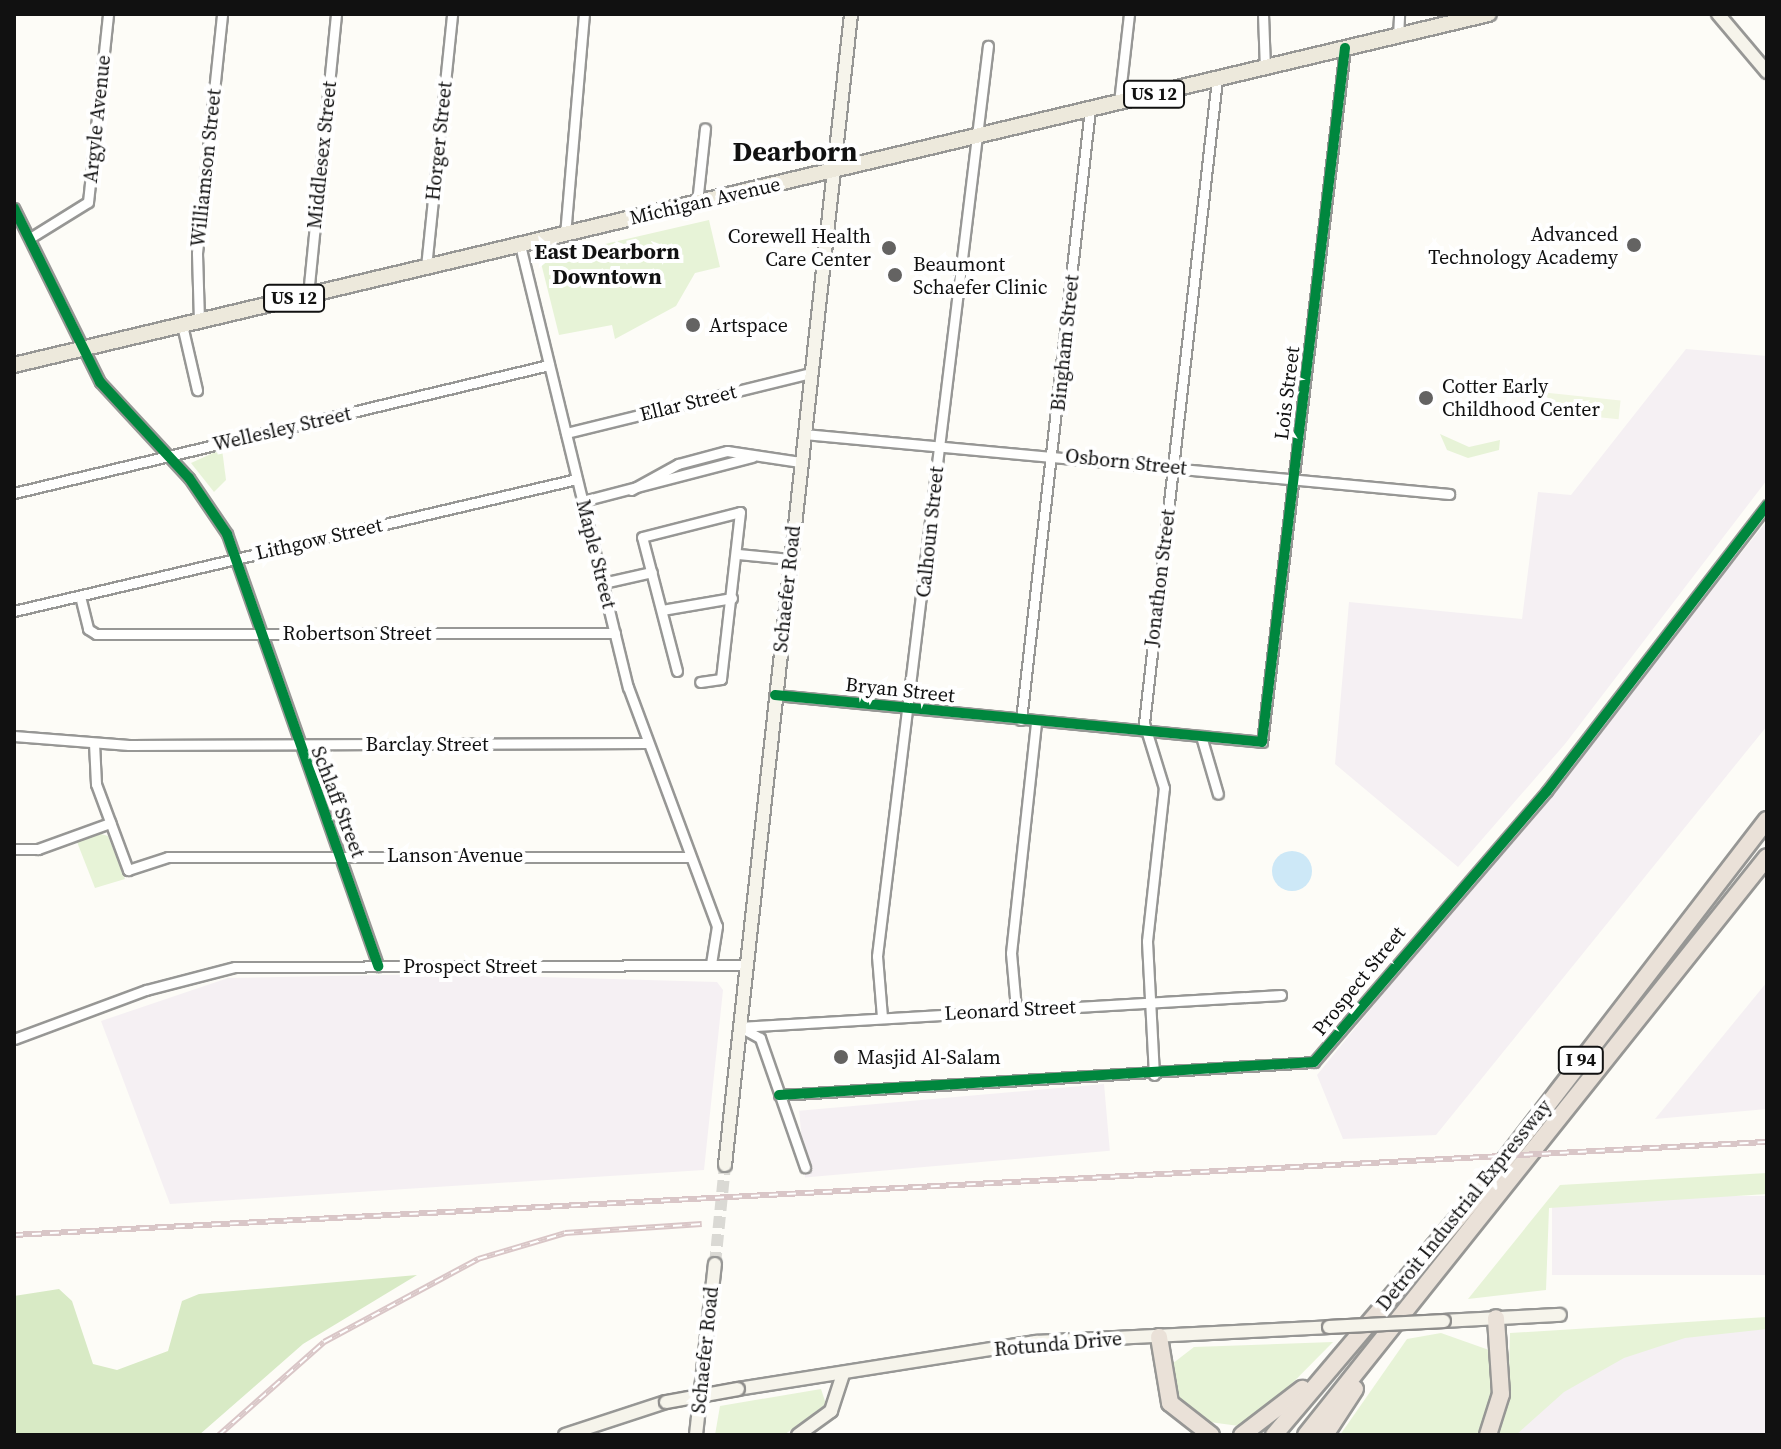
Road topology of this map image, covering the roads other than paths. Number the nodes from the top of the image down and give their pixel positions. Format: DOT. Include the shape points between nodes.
graph roads {
  1 [pos="108,14"];
  2 [pos="222,14"];
  3 [pos="336,14"];
  4 [pos="452,14"];
  5 [pos="584,14"];
  6 [pos="851,14"];
  7 [pos="1129,14"];
  8 [pos="1263,14"];
  9 [pos="1399,14"];
  10 [pos="1489,14"];
  11 [pos="1718,14"];
  12 [pos="1398,36"];
  13 [pos="988,46"];
  14 [pos="1345,48"];
  15 [pos="1265,68"];
  16 [pos="1767,72"];
  17 [pos="1217,79"];
  18 [pos="1119,102"];
  19 [pos="1090,109"];
  20 [pos="705,128"];
  21 [pos="978,136"];
  22 [pos="834,171"];
  23 [pos="697,203"];
  24 [pos="14,208"];
  25 [pos="565,235"];
  26 [pos="30,238"];
  27 [pos="520,245"];
  28 [pos="426,267"];
  29 [pos="308,295"];
  30 [pos="199,321"];
  31 [pos="182,325"];
  32 [pos="83,349"];
  33 [pos="14,365"];
  34 [pos="549,365"];
  35 [pos="811,373"];
  36 [pos="197,390"];
  37 [pos="566,433"];
  38 [pos="804,434"];
  39 [pos="940,443"];
  40 [pos="1053,455"];
  41 [pos="166,456"];
  42 [pos="800,462"];
  43 [pos="1174,466"];
  44 [pos="1295,478"];
  45 [pos="577,479"];
  46 [pos="14,493"];
  47 [pos="1449,494"];
  48 [pos="583,501"];
  49 [pos="1767,505"];
  50 [pos="738,554"];
  51 [pos="236,559"];
  52 [pos="790,559"];
  53 [pos="652,572"];
  54 [pos="603,583"];
  55 [pos="80,596"];
  56 [pos="732,598"];
  57 [pos="662,610"];
  58 [pos="14,611"];
  59 [pos="256,633"];
  60 [pos="615,633"];
  61 [pos="677,671"];
  62 [pos="700,682"];
  63 [pos="775,695"];
  64 [pos="907,709"];
  65 [pos="1021,720"];
  66 [pos="1036,722"];
  67 [pos="1144,730"];
  68 [pos="14,736"];
  69 [pos="1201,736"];
  70 [pos="94,743"];
  71 [pos="648,743"];
  72 [pos="297,745"];
  73 [pos="1218,794"];
  74 [pos="1767,820"];
  75 [pos="110,823"];
  76 [pos="14,849"];
  77 [pos="339,855"];
  78 [pos="690,857"];
  79 [pos="1767,857"];
  80 [pos="711,965"];
  81 [pos="745,965"];
  82 [pos="378,966"];
  83 [pos="1281,995"];
  84 [pos="1149,1002"];
  85 [pos="1016,1009"];
  86 [pos="882,1017"];
  87 [pos="739,1027"];
  88 [pos="14,1039"];
  89 [pos="1154,1075"];
  90 [pos="779,1095"];
  91 [pos="725,1165"];
  92 [pos="805,1167"];
  93 [pos="715,1264"];
  94 [pos="1560,1315"];
  95 [pos="1496,1318"];
  96 [pos="1159,1337"];
  97 [pos="1377,1351"];
  98 [pos="1328,1368"];
  99 [pos="843,1374"];
  100 [pos="565,1435"];
  101 [pos="696,1435"];
  102 [pos="798,1435"];
  103 [pos="1211,1435"];
  104 [pos="1242,1435"];
  105 [pos="1274,1435"];
  106 [pos="1306,1435"];
  107 [pos="1325,1435"];
  108 [pos="1488,1435"];
  1 -- 26 [label="street, Argyle Avenue" via="88,202"];
  2 -- 30 [label="street, Williamson Street" via="196,265"];
  3 -- 29 [label="street, Middlesex Street"];
  4 -- 28 [label="street, Horger Street"];
  5 -- 25 [label="street"];
  6 -- 22 [label="main road, Schaefer Road"];
  7 -- 18 [label="street"];
  8 -- 15 [label="street"];
  9 -- 12 [label="street"];
  10 -- 12 [label="main road, Michigan Avenue / US 12"];
  11 -- 16 [label="main road"];
  12 -- 14 [label="main road, Michigan Avenue / US 12"];
  13 -- 21 [label="street, Calhoun Street"];
  14 -- 15 [label="main road, Michigan Avenue / US 12"];
  14 -- 44 [label="street, Lois Street"];
  15 -- 17 [label="main road, Michigan Avenue / US 12"];
  17 -- 18 [label="main road, Michigan Avenue / US 12"];
  17 -- 43 [label="street, Jonathon Street"];
  18 -- 19 [label="main road, Michigan Avenue / US 12"];
  19 -- 21 [label="main road, Michigan Avenue / US 12"];
  19 -- 40 [label="street, Bingham Street"];
  20 -- 23 [label="street"];
  21 -- 22 [label="main road, Michigan Avenue / US 12"];
  21 -- 39 [label="street, Calhoun Street"];
  22 -- 23 [label="main road, Michigan Avenue / US 12"];
  22 -- 35 [label="main road, Schaefer Road"];
  23 -- 25 [label="main road, Michigan Avenue / US 12"];
  24 -- 26 [label="street"];
  25 -- 27 [label="main road, Michigan Avenue / US 12"];
  26 -- 32 [label="street"];
  27 -- 28 [label="main road, Michigan Avenue / US 12"];
  27 -- 34 [label="street, Maple Street"];
  28 -- 29 [label="main road, Michigan Avenue / US 12"];
  29 -- 30 [label="main road, Michigan Avenue / US 12"];
  30 -- 31 [label="main road, Michigan Avenue / US 12"];
  31 -- 32 [label="main road, Michigan Avenue / US 12"];
  31 -- 36 [label="street"];
  32 -- 33 [label="main road, Michigan Avenue / US 12"];
  32 -- 41 [label="street" via="119,409"];
  34 -- 37 [label="street, Maple Street"];
  34 -- 41 [label="street, Wellesley Street"];
  35 -- 37 [label="street, Ellar Street"];
  35 -- 38 [label="main road, Schaefer Road"];
  37 -- 45 [label="street, Maple Street"];
  38 -- 39 [label="street, Osborn Street"];
  38 -- 42 [label="main road, Schaefer Road"];
  39 -- 40 [label="street, Osborn Street"];
  39 -- 64 [label="street, Calhoun Street"];
  40 -- 43 [label="street, Osborn Street"];
  40 -- 65 [label="street, Bingham Street"];
  41 -- 46 [label="street, Wellesley Street"];
  41 -- 51 [label="street, Schlaff Street" via="227,534"];
  42 -- 48 [label="street" via="755,457"];
  42 -- 52 [label="main road, Schaefer Road"];
  43 -- 44 [label="street, Osborn Street"];
  43 -- 67 [label="street, Jonathon Street"];
  44 -- 47 [label="street, Osborn Street"];
  44 -- 69 [label="street, Lois Street" via="1262,742"];
  45 -- 48 [label="street, Maple Street"];
  45 -- 51 [label="street, Lithgow Street"];
  48 -- 54 [label="street, Maple Street"];
  49 -- 89 [label="street, Prospect Street" via="1547,791 1475,865 1320,1058 1289,1068"];
  50 -- 52 [label="street"];
  50 -- 53 [label="street" via="740,512 642,537"];
  50 -- 56 [label="street"];
  51 -- 55 [label="street, Lithgow Street"];
  51 -- 59 [label="street, Schlaff Street"];
  52 -- 63 [label="main road, Schaefer Road"];
  53 -- 54 [label="street"];
  53 -- 57 [label="street"];
  54 -- 60 [label="street, Maple Street"];
  55 -- 58 [label="street, Lithgow Street"];
  55 -- 59 [label="street, Robertson Street" via="93,633"];
  56 -- 57 [label="street"];
  56 -- 62 [label="street" via="721,679"];
  57 -- 61 [label="street"];
  59 -- 60 [label="street, Robertson Street"];
  59 -- 72 [label="street, Schlaff Street"];
  60 -- 71 [label="street, Maple Street"];
  63 -- 64 [label="street, Bryan Street"];
  63 -- 81 [label="main road, Schaefer Road"];
  64 -- 65 [label="street, Bryan Street"];
  64 -- 86 [label="street, Calhoun Street" via="877,956"];
  65 -- 66 [label="street, Bryan Street"];
  66 -- 67 [label="street"];
  66 -- 85 [label="street" via="1011,953"];
  67 -- 69 [label="street"];
  67 -- 84 [label="street, Jonathon Street" via="1164,788 1147,941"];
  68 -- 70 [label="street, Barclay Street"];
  69 -- 73 [label="street"];
  70 -- 72 [label="street, Barclay Street"];
  70 -- 75 [label="street, Lanson Avenue" via="93,772"];
  71 -- 72 [label="street, Barclay Street"];
  71 -- 78 [label="street, Maple Street"];
  72 -- 77 [label="street, Schlaff Street"];
  74 -- 98 [label="highway, Detroit Industrial Expressway / I 94" via="1485,1186"];
  75 -- 76 [label="street" via="38,849"];
  75 -- 77 [label="street, Lanson Avenue" via="128,870 168,857"];
  77 -- 78 [label="street, Lanson Avenue"];
  77 -- 82 [label="street, Schlaff Street"];
  78 -- 80 [label="street, Maple Street" via="717,926"];
  79 -- 97 [label="highway, Detroit Industrial Expressway / I 94"];
  80 -- 81 [label="street, Prospect Street"];
  80 -- 82 [label="street, Prospect Street"];
  81 -- 87 [label="main road, Schaefer Road"];
  82 -- 88 [label="street, Prospect Street" via="218,970"];
  83 -- 84 [label="street, Leonard Street"];
  84 -- 85 [label="street, Leonard Street"];
  84 -- 89 [label="street, Jonathon Street"];
  85 -- 86 [label="street, Leonard Street"];
  86 -- 87 [label="street, Leonard Street"];
  87 -- 90 [label="street" via="760,1038"];
  87 -- 91 [label="main road, Schaefer Road"];
  89 -- 90 [label="street, Prospect Street"];
  90 -- 92 [label="street"];
  93 -- 101 [label="main road, Schaefer Road"];
  94 -- 95 [label="main road, Rotunda Drive"];
  95 -- 96 [label="main road, Rotunda Drive, bridge"];
  95 -- 108 [label="highway" via="1501,1394"];
  96 -- 99 [label="main road, Rotunda Drive" via="1036,1342"];
  96 -- 103 [label="highway" via="1170,1403"];
  97 -- 106 [label="highway, Detroit Industrial Expressway / I 94"];
  97 -- 107 [label="highway"];
  98 -- 104 [label="highway"];
  98 -- 105 [label="highway, Detroit Industrial Expressway / I 94"];
  99 -- 100 [label="main road, Rotunda Drive, bridge" via="666,1402"];
  99 -- 102 [label="main road" via="831,1411"];
}
